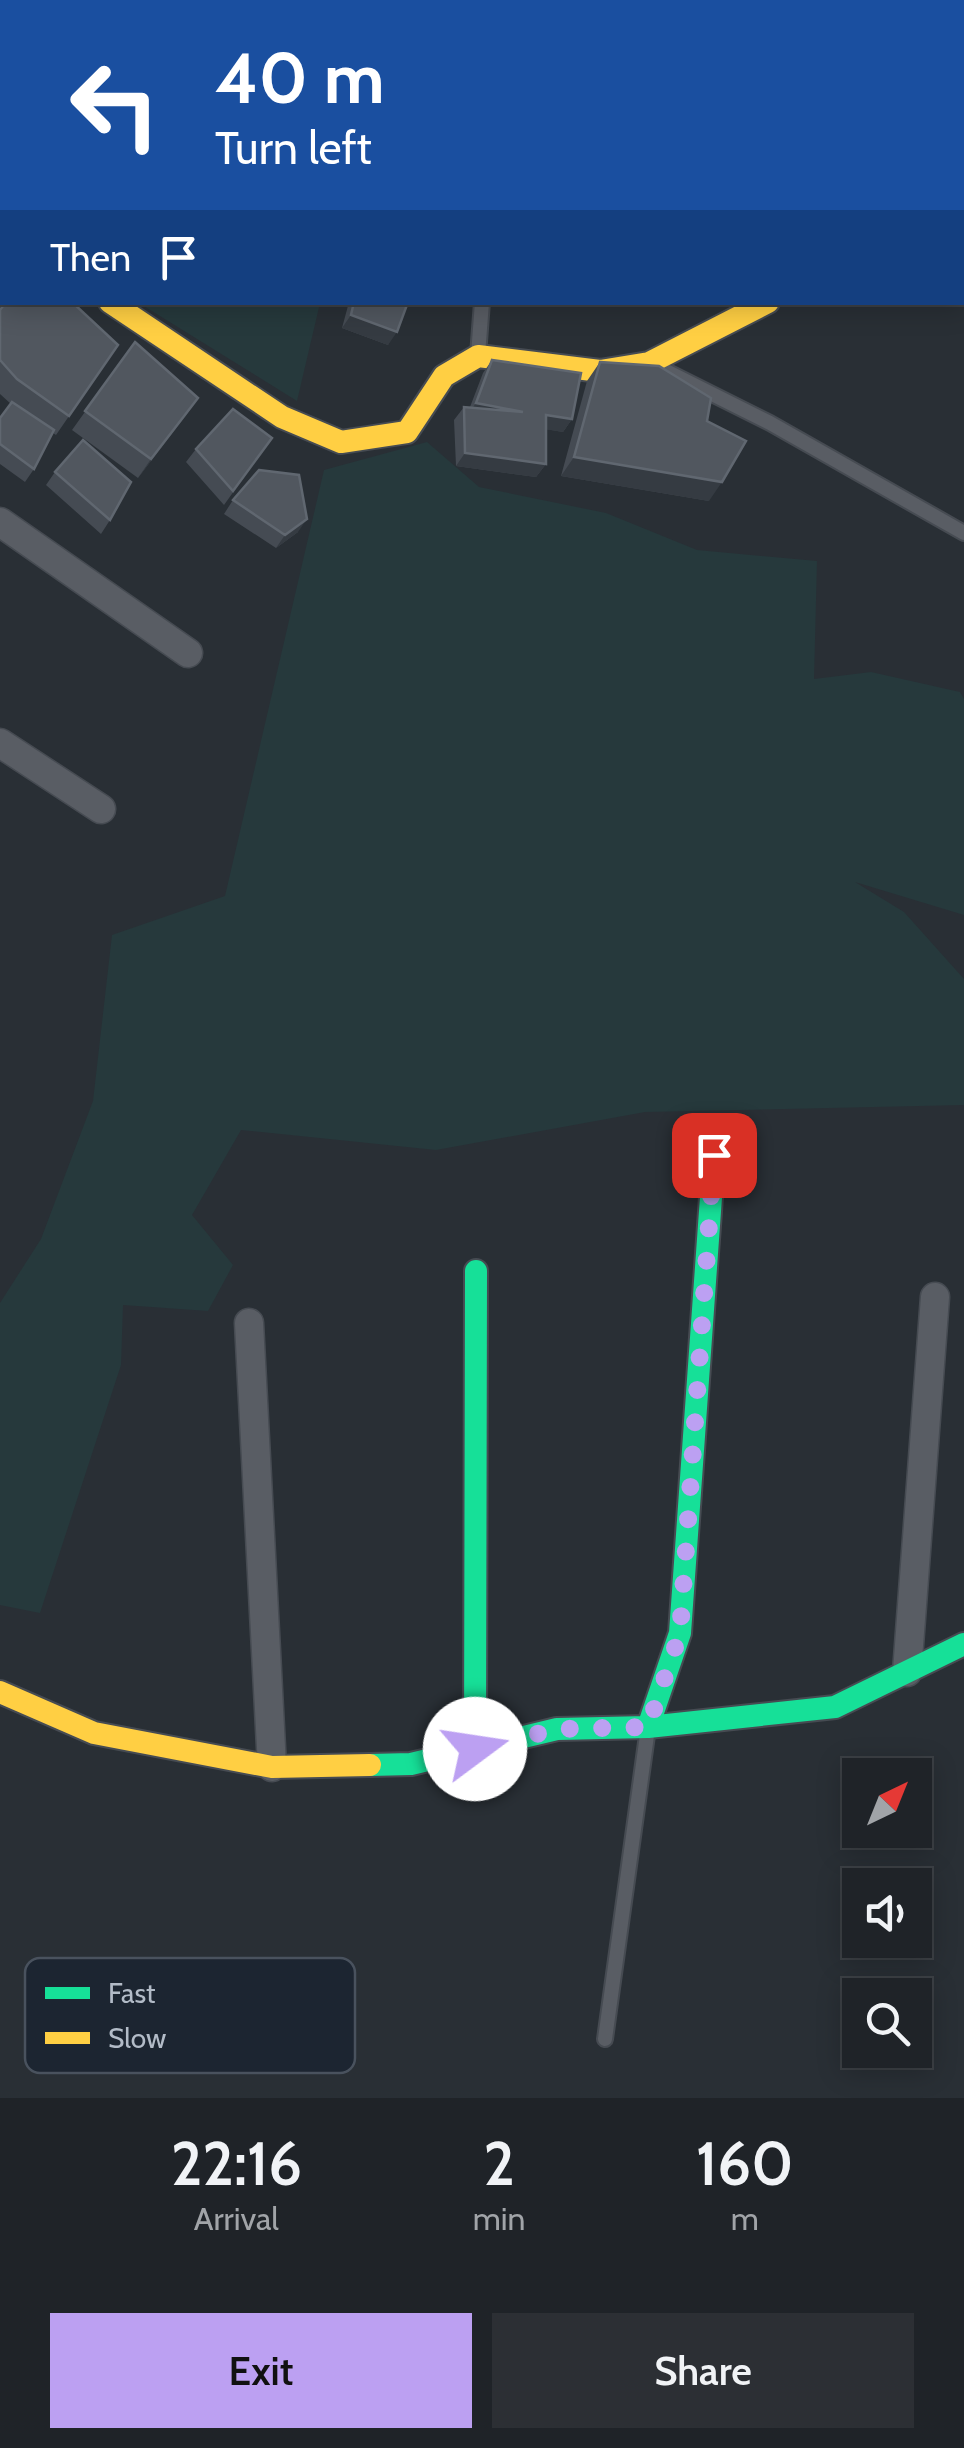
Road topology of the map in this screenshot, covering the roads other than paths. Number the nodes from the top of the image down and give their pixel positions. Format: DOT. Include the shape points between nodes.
graph roads {
  1 [pos="114,305"];
  2 [pos="482,305"];
  3 [pos="762,305"];
  4 [pos="478,356"];
  5 [pos="648,362"];
  6 [pos="0,522"];
  7 [pos="964,533"];
  8 [pos="188,654"];
  9 [pos="0,743"];
  10 [pos="101,809"];
  11 [pos="714,1155"];
  12 [pos="476,1271"];
  13 [pos="935,1297"];
  14 [pos="250,1323"];
  15 [pos="964,1644"];
  16 [pos="907,1672"];
  17 [pos="0,1692"];
  18 [pos="648,1727"];
  19 [pos="475,1749"];
  20 [pos="272,1767"];
  21 [pos="605,2039"];
  1 -- 4 [label="street" via="282,417 341,442 407,432 444,376"];
  2 -- 4 [label="lane"];
  3 -- 5 [label="street"];
  4 -- 5 [label="street" via="600,370"];
  5 -- 7 [label="lane"];
  6 -- 8 [label="street"];
  9 -- 10 [label="street"];
  11 -- 18 [label="street" via="680,1633"];
  12 -- 19 [label="street"];
  13 -- 16 [label="street"];
  14 -- 20 [label="street"];
  15 -- 16 [label="street"];
  16 -- 18 [label="street" via="835,1707"];
  17 -- 20 [label="street" via="94,1733"];
  18 -- 19 [label="street" via="557,1729"];
  18 -- 21 [label="lane"];
  19 -- 20 [label="street" via="411,1764"];
}
